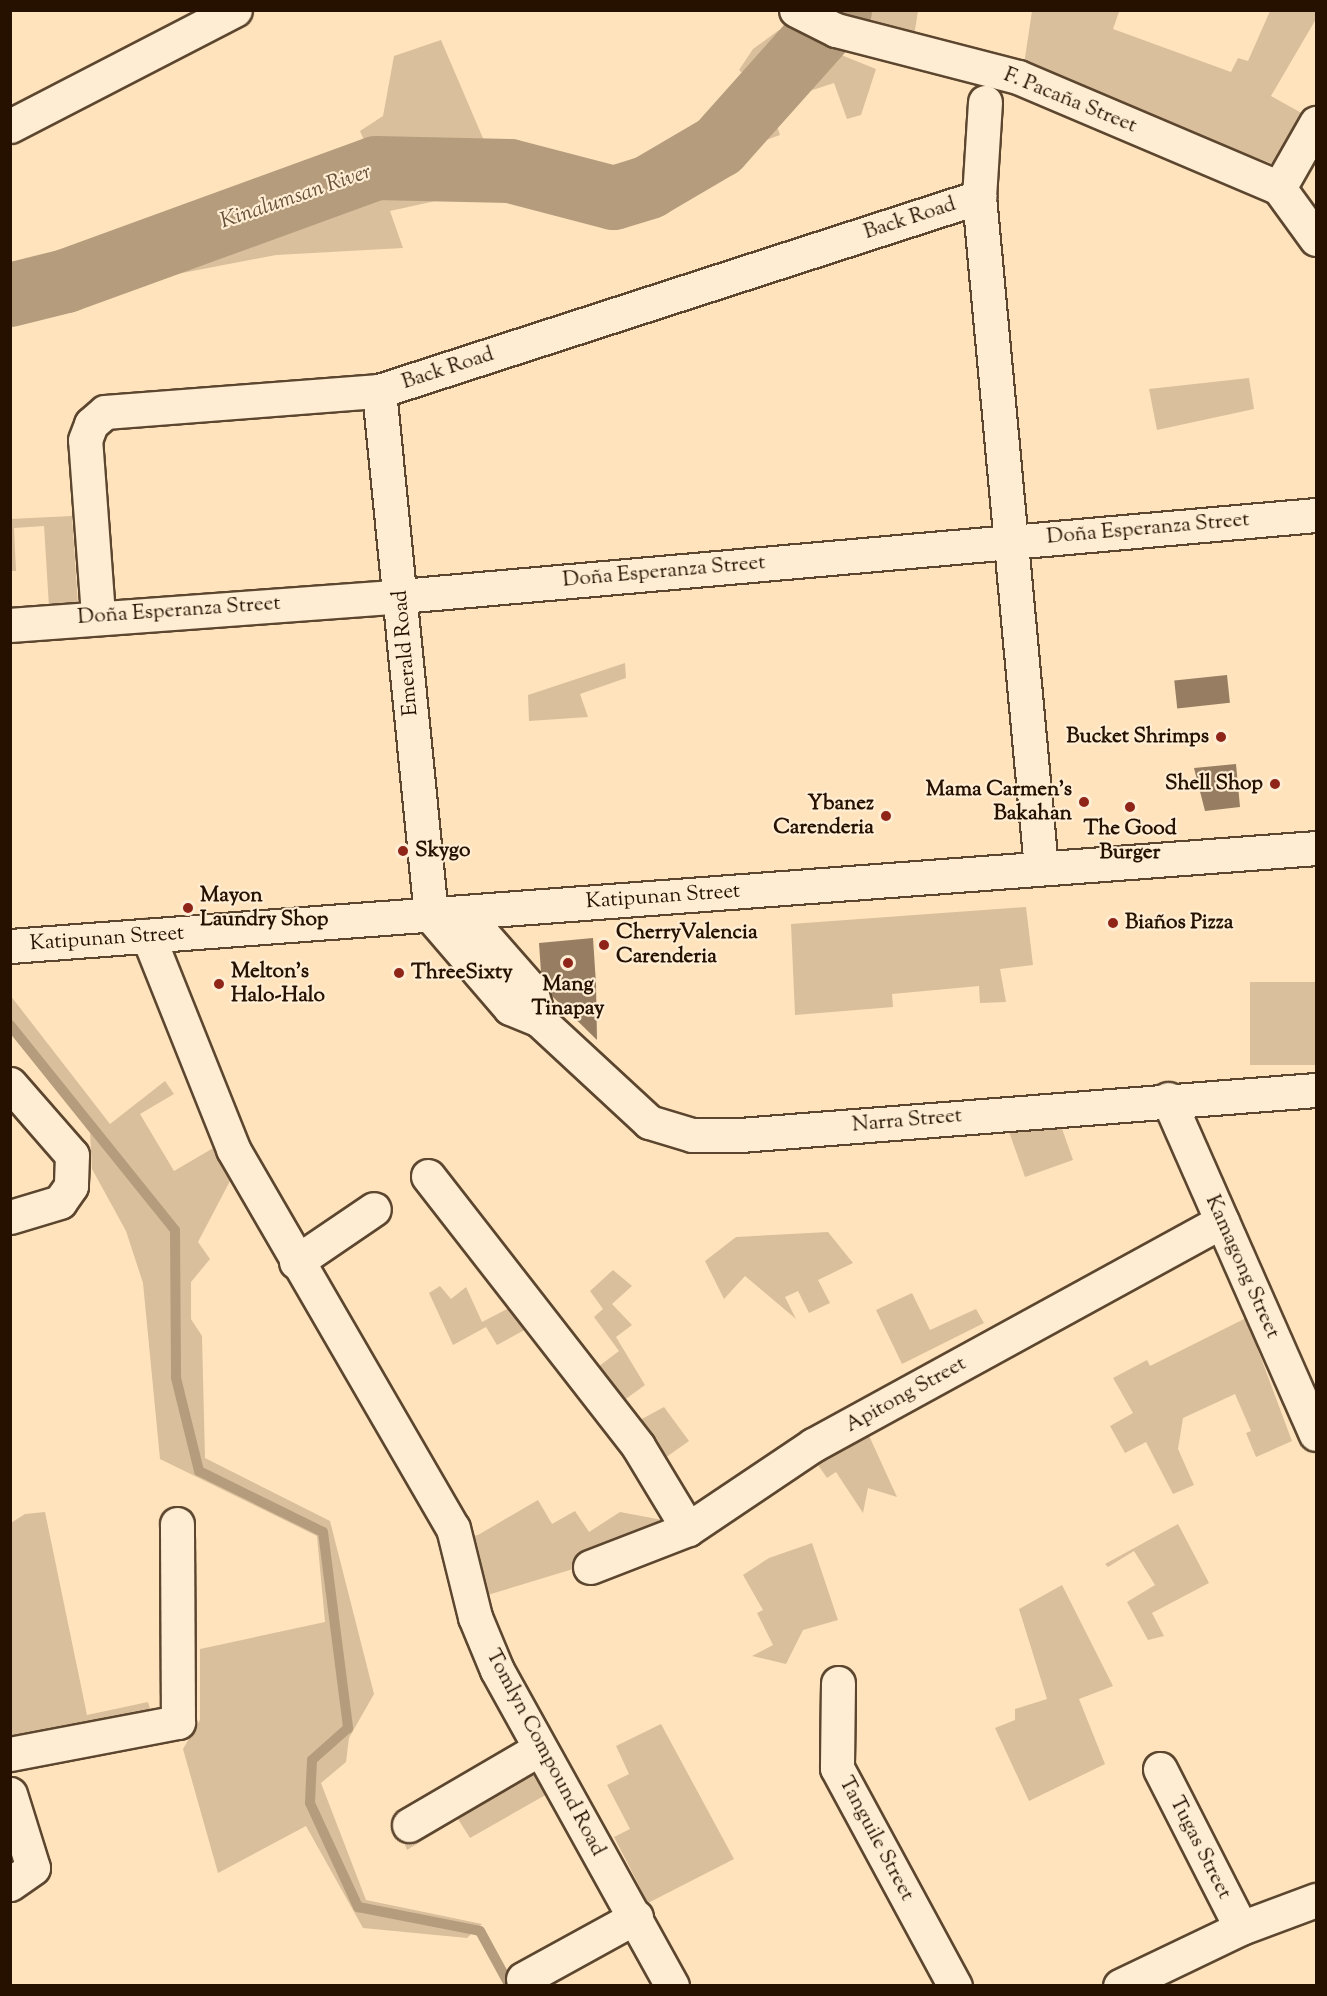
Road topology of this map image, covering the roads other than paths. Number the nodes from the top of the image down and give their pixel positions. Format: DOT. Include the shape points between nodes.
graph roads {
  1 [pos="235,10"];
  2 [pos="798,12"];
  3 [pos="985,102"];
  4 [pos="1317,123"];
  5 [pos="10,126"];
  6 [pos="1279,188"];
  7 [pos="979,197"];
  8 [pos="1317,239"];
  9 [pos="379,391"];
  10 [pos="1317,515"];
  11 [pos="1011,541"];
  12 [pos="401,596"];
  13 [pos="98,615"];
  14 [pos="10,625"];
  15 [pos="1317,848"];
  16 [pos="1041,868"];
  17 [pos="464,913"];
  18 [pos="431,916"];
  19 [pos="148,936"];
  20 [pos="10,946"];
  21 [pos="539,1020"];
  22 [pos="10,1084"];
  23 [pos="1317,1090"];
  24 [pos="1168,1100"];
  25 [pos="428,1176"];
  26 [pos="374,1209"];
  27 [pos="10,1217"];
  28 [pos="1222,1221"];
  29 [pos="296,1262"];
  30 [pos="1317,1434"];
  31 [pos="177,1524"];
  32 [pos="688,1529"];
  33 [pos="590,1567"];
  34 [pos="838,1683"];
  35 [pos="539,1749"];
  36 [pos="10,1754"];
  37 [pos="1160,1769"];
  38 [pos="10,1794"];
  39 [pos="409,1825"];
  40 [pos="10,1884"];
  41 [pos="1317,1900"];
  42 [pos="636,1917"];
  43 [pos="1241,1928"];
  44 [pos="523,1979"];
  45 [pos="672,1986"];
  46 [pos="955,1986"];
  47 [pos="1120,1986"];
  1 -- 5 [label="street"];
  2 -- 6 [label="street, F. Pacaña Street" via="836,30 1018,77"];
  3 -- 7 [label="street"];
  4 -- 6 [label="street"];
  6 -- 8 [label="street"];
  7 -- 9 [label="street, Back Road"];
  7 -- 11 [label="street"];
  9 -- 12 [label="street, Emerald Road"];
  9 -- 13 [label="street, Back Road" via="118,408 97,418 85,440"];
  10 -- 11 [label="street, Doña Esperanza Street"];
  11 -- 12 [label="street, Doña Esperanza Street"];
  11 -- 16 [label="street"];
  12 -- 13 [label="street, Doña Esperanza Street"];
  12 -- 18 [label="street, Emerald Road"];
  13 -- 14 [label="street, Doña Esperanza Street"];
  15 -- 16 [label="street, Katipunan Street"];
  16 -- 17 [label="street, Katipunan Street"];
  17 -- 18 [label="street, Katipunan Street"];
  17 -- 21 [label="street" via="530,988"];
  18 -- 19 [label="street, Katipunan Street"];
  18 -- 21 [label="street, Narra Street" via="510,1008"];
  19 -- 20 [label="street, Katipunan Street"];
  19 -- 29 [label="street, Tomlyn Compound Road" via="233,1149"];
  21 -- 24 [label="street, Narra Street" via="649,1122 692,1135"];
  22 -- 27 [label="street" via="72,1155 71,1186 60,1202"];
  23 -- 24 [label="street, Narra Street"];
  24 -- 28 [label="street, Kamagong Street"];
  25 -- 32 [label="street" via="638,1446"];
  26 -- 29 [label="street"];
  28 -- 30 [label="street, Kamagong Street"];
  28 -- 32 [label="street, Apitong Street" via="813,1445"];
  29 -- 35 [label="street, Tomlyn Compound Road" via="453,1528 475,1617 497,1670"];
  31 -- 36 [label="street" via="178,1722"];
  32 -- 33 [label="street, Apitong Street"];
  34 -- 46 [label="street, Tanguile Street" via="837,1768"];
  35 -- 39 [label="street"];
  35 -- 42 [label="street, Tomlyn Compound Road"];
  37 -- 43 [label="street, Tugas Street"];
  38 -- 40 [label="street" via="33,1868"];
  41 -- 43 [label="street"];
  42 -- 44 [label="street"];
  42 -- 45 [label="street, Tomlyn Compound Road"];
  43 -- 47 [label="street"];
}
